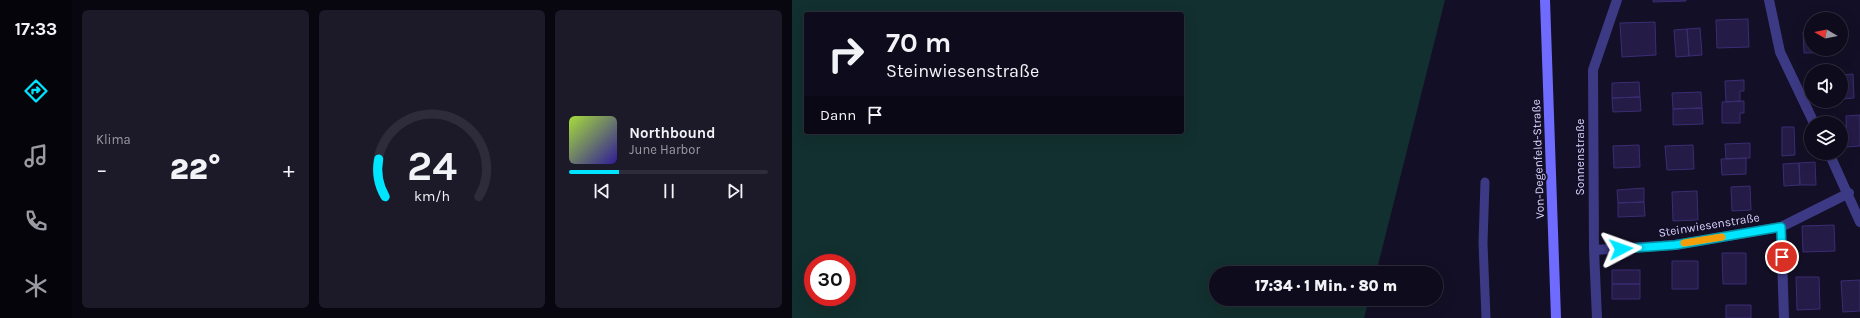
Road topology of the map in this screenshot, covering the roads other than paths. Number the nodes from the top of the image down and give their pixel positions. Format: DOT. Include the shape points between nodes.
graph roads {
  1 [pos="1545,0"];
  2 [pos="1617,0"];
  3 [pos="1769,0"];
  4 [pos="1811,116"];
  5 [pos="1832,160"];
  6 [pos="1485,182"];
  7 [pos="1849,193"];
  8 [pos="1860,222"];
  9 [pos="1781,227"];
  10 [pos="1594,250"];
  11 [pos="1486,318"];
  12 [pos="1556,318"];
  13 [pos="1597,318"];
  14 [pos="1784,318"];
  1 -- 12 [label="main road, Von-Degenfeld-Straße"];
  2 -- 10 [label="street, Sonnenstraße" via="1593,70"];
  3 -- 4 [label="street" via="1780,52"];
  5 -- 7 [label="street"];
  6 -- 11 [label="lane" via="1483,243"];
  7 -- 8 [label="street"];
  7 -- 9 [label="street, Steinwiesenstraße"];
  9 -- 10 [label="street, Steinwiesenstraße" via="1675,245"];
  9 -- 14 [label="street"];
  10 -- 13 [label="street, Sonnenstraße"];
}
